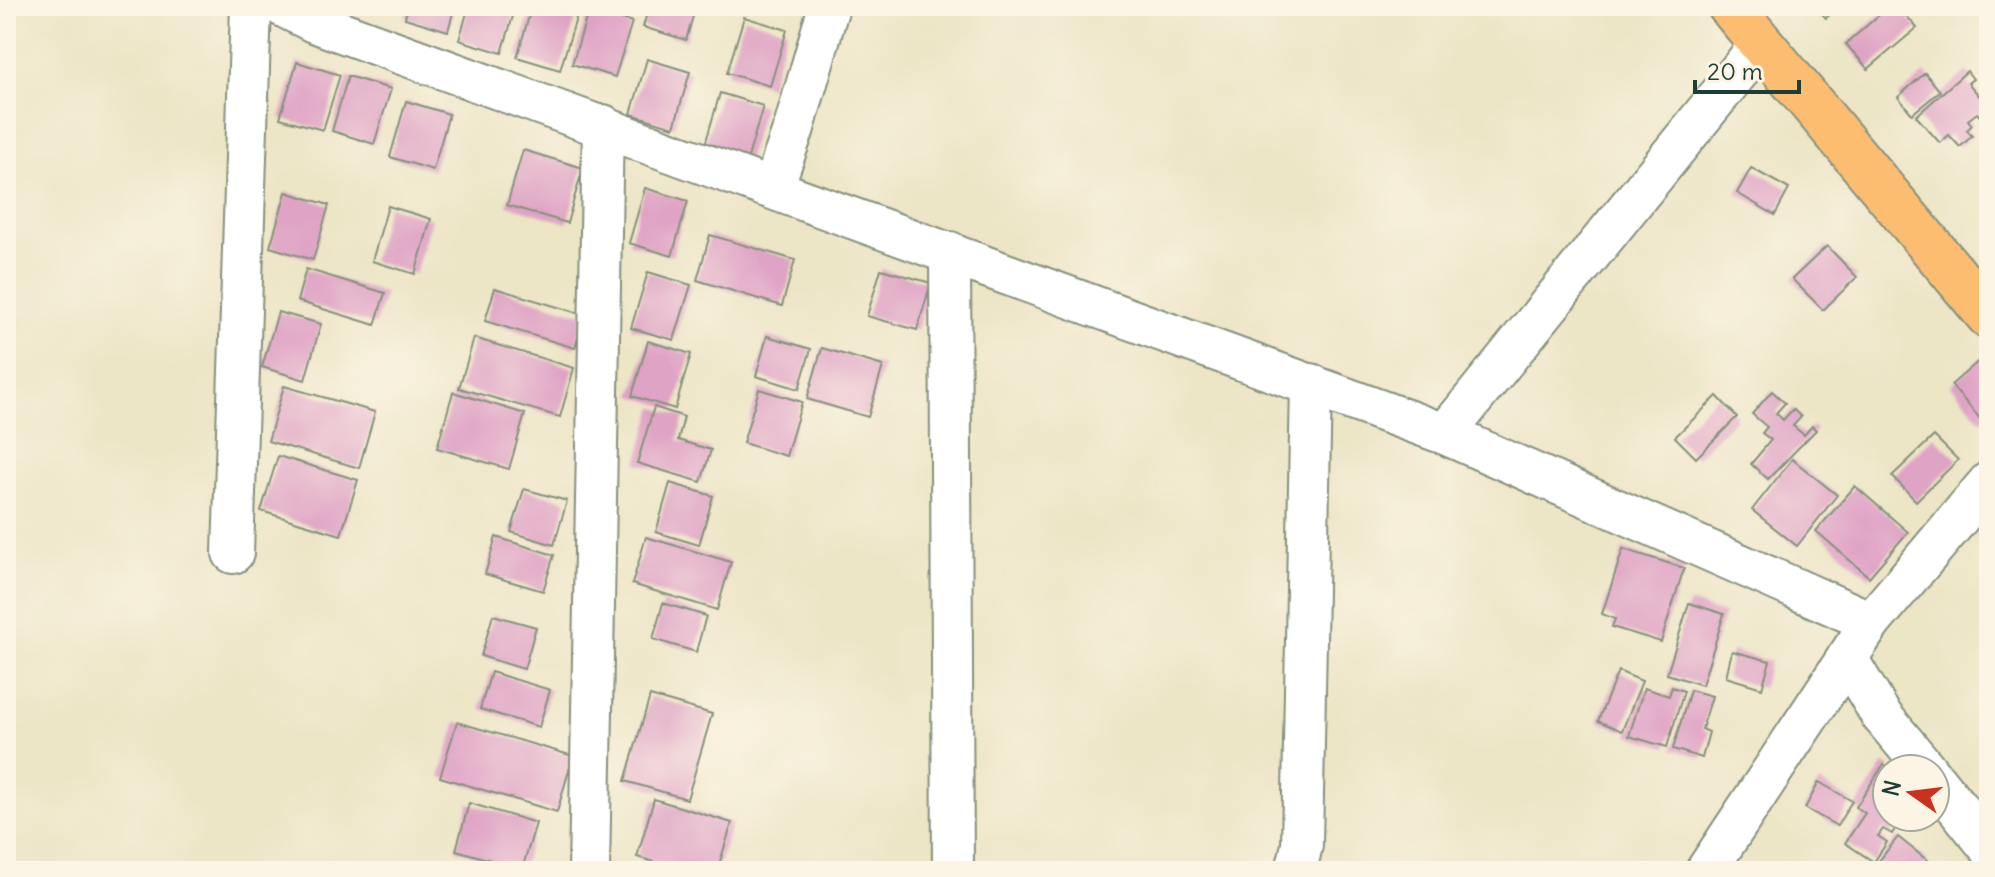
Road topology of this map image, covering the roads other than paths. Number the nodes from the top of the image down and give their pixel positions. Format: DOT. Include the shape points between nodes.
graph roads {
  1 [pos="251,6"];
  2 [pos="282,6"];
  3 [pos="829,6"];
  4 [pos="1730,6"];
  5 [pos="1760,45"];
  6 [pos="603,125"];
  7 [pos="773,187"];
  8 [pos="950,252"];
  9 [pos="1989,316"];
  10 [pos="1311,384"];
  11 [pos="1445,434"];
  12 [pos="1989,482"];
  13 [pos="233,553"];
  14 [pos="1871,622"];
  15 [pos="1847,658"];
  16 [pos="1913,753"];
  17 [pos="1951,800"];
  18 [pos="1989,847"];
  19 [pos="589,871"];
  20 [pos="953,871"];
  21 [pos="1296,871"];
  22 [pos="1706,871"];
  1 -- 13 [label="street"];
  2 -- 6 [label="street"];
  3 -- 7 [label="street"];
  4 -- 5 [label="main road"];
  5 -- 9 [label="main road"];
  5 -- 11 [label="street"];
  6 -- 7 [label="street"];
  6 -- 19 [label="street"];
  7 -- 8 [label="street"];
  8 -- 10 [label="street"];
  8 -- 20 [label="street"];
  10 -- 11 [label="street"];
  10 -- 21 [label="street" via="1302,845"];
  11 -- 14 [label="street"];
  12 -- 14 [label="street"];
  14 -- 15 [label="street"];
  15 -- 16 [label="street" via="1881,715"];
  15 -- 22 [label="street"];
  17 -- 18 [label="street"];
}
